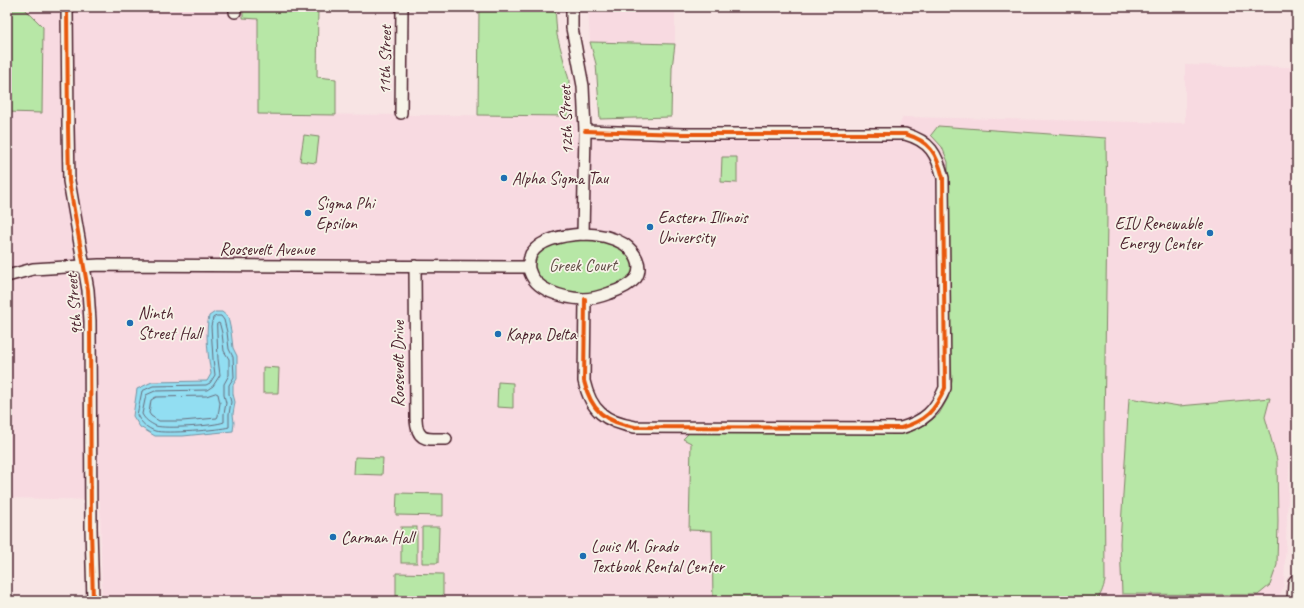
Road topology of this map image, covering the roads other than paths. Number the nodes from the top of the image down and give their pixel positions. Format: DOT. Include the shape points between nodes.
graph roads {
  1 [pos="67,7"];
  2 [pos="402,7"];
  3 [pos="572,7"];
  4 [pos="401,113"];
  5 [pos="584,131"];
  6 [pos="583,234"];
  7 [pos="84,266"];
  8 [pos="415,266"];
  9 [pos="528,267"];
  10 [pos="7,276"];
  11 [pos="584,299"];
  12 [pos="446,439"];
  13 [pos="1297,583"];
  14 [pos="93,601"];
  15 [pos="1296,601"];
  1 -- 7 [label="street, 9th Street" via="69,174"];
  2 -- 4 [label="street, 11th Street"];
  3 -- 5 [label="street, 12th Street" via="572,28 582,86"];
  5 -- 6 [label="street, 12th Street"];
  5 -- 11 [label="street" via="683,134 904,134 915,137 934,152 943,178 944,388 940,399 928,413 915,424 901,428 636,427 621,424 600,413 587,392 584,381"];
  6 -- 9 [label="street" via="568,235 538,246 528,261"];
  6 -- 11 [label="street" via="594,234 624,244 637,258 638,267 632,282 622,288 602,296"];
  7 -- 8 [label="street, Roosevelt Avenue"];
  7 -- 10 [label="street, Roosevelt Avenue" via="33,269"];
  7 -- 14 [label="street, 9th Street" via="90,321"];
  8 -- 9 [label="street, Roosevelt Avenue"];
  8 -- 12 [label="street, Roosevelt Drive" via="417,430 426,438"];
  9 -- 11 [label="street" via="535,281 545,289"];
  13 -- 15 [label="main road"];
}
